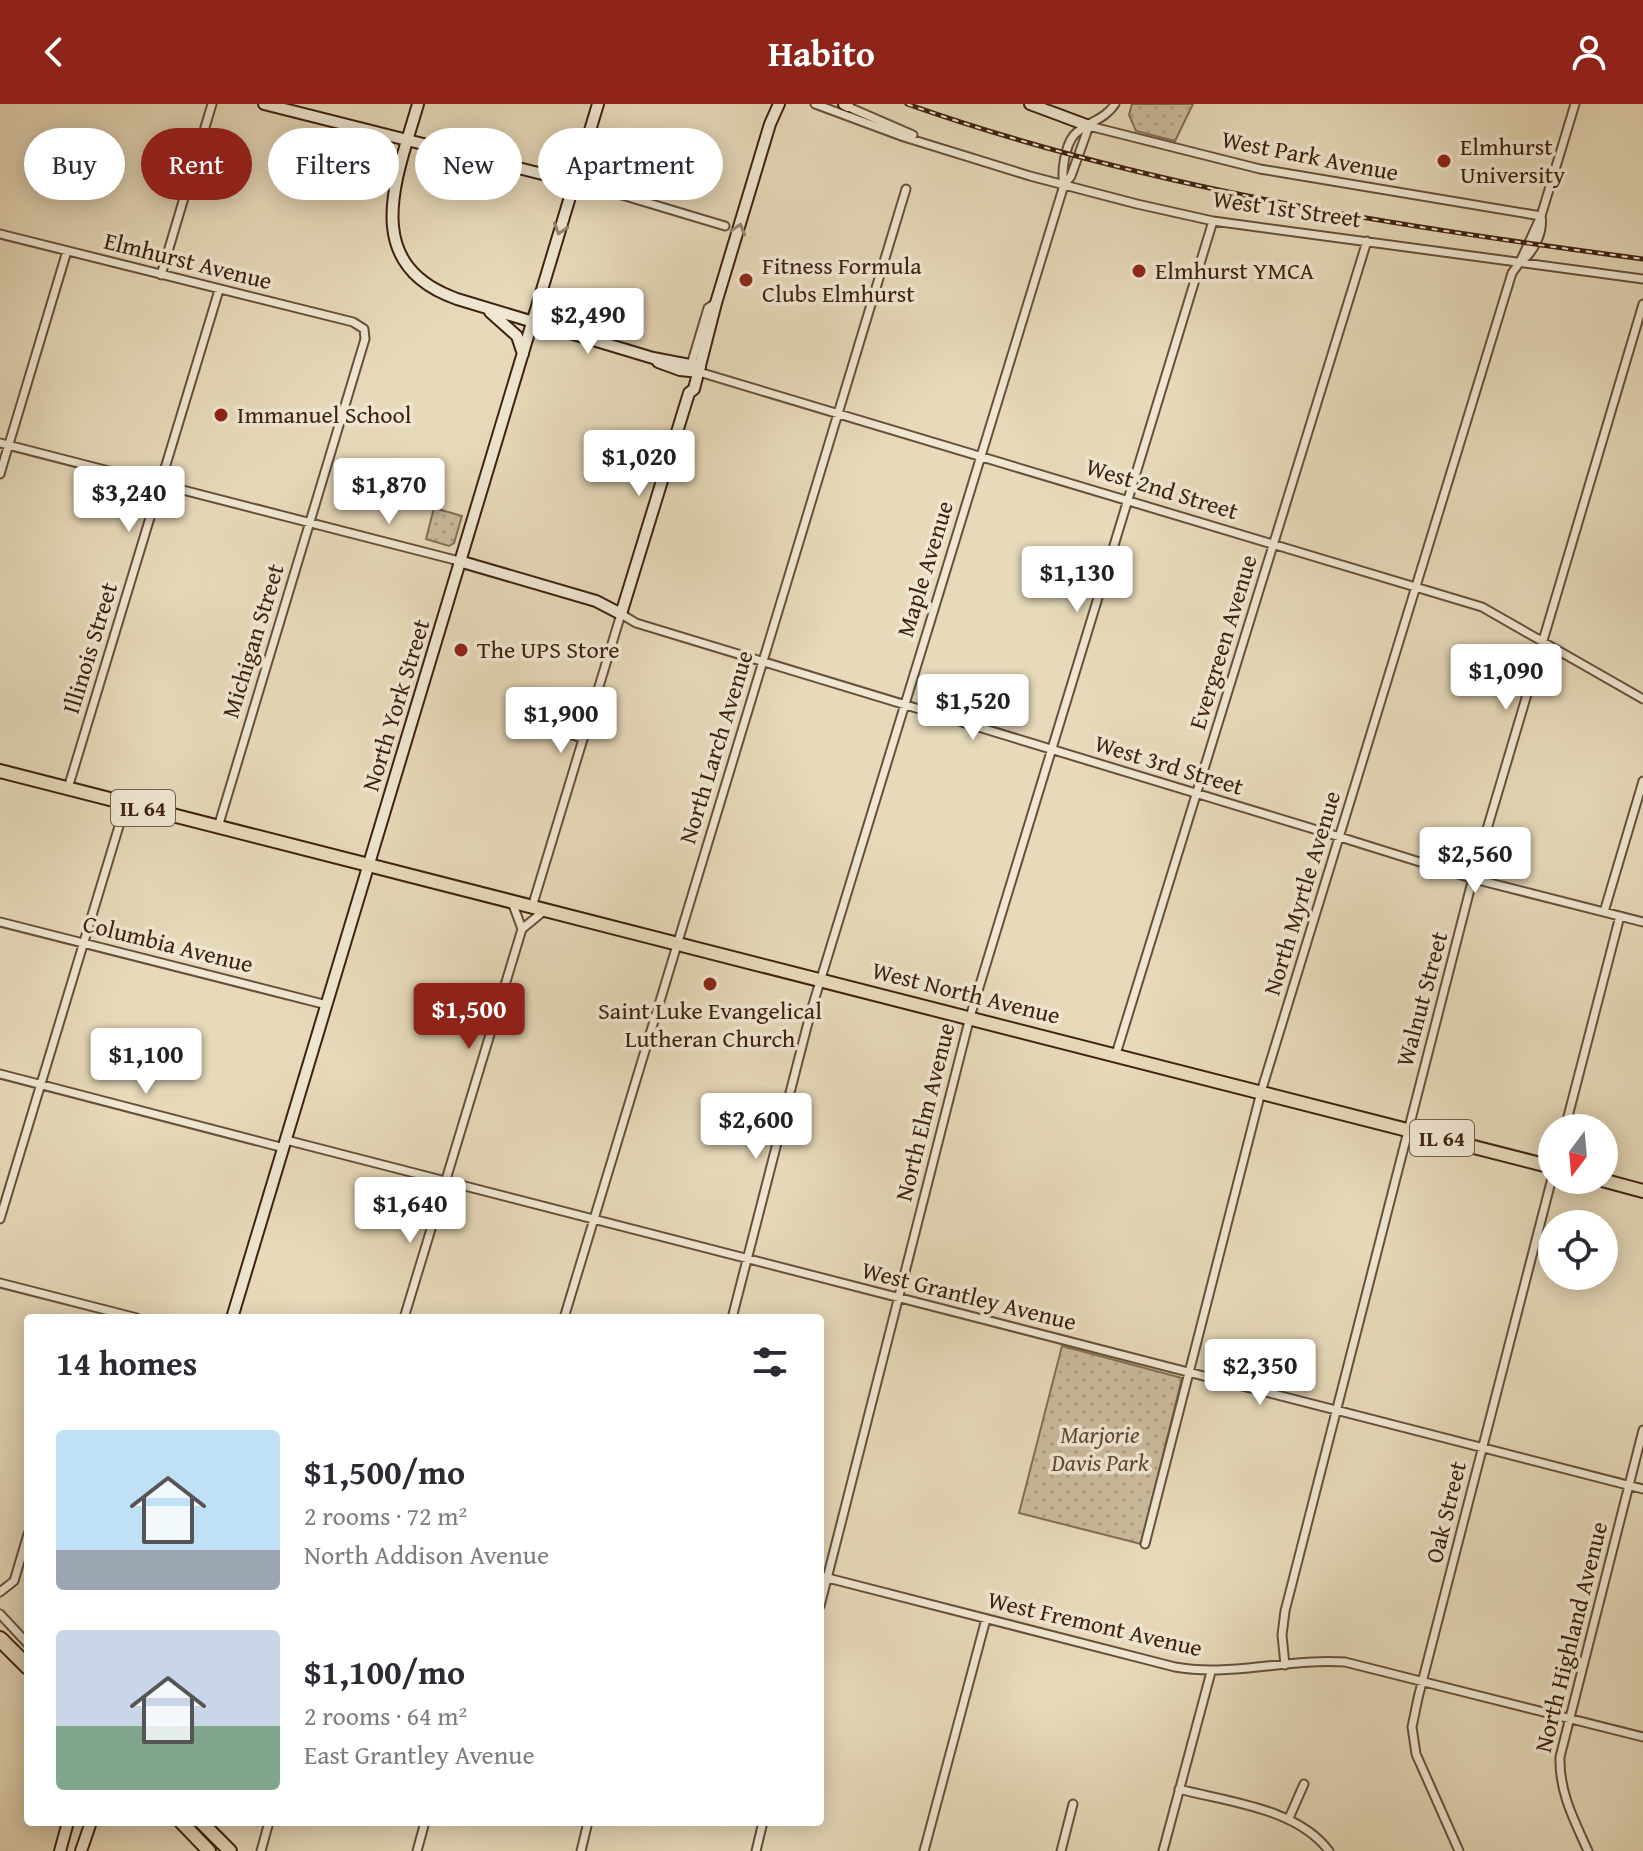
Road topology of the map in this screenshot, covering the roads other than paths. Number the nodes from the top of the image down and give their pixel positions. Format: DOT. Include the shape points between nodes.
graph roads {
  1 [pos="212,104"];
  2 [pos="264,104"];
  3 [pos="418,104"];
  4 [pos="598,104"];
  5 [pos="773,104"];
  6 [pos="779,104"];
  7 [pos="815,104"];
  8 [pos="1030,104"];
  9 [pos="1115,104"];
  10 [pos="1575,104"];
  11 [pos="844,105"];
  12 [pos="770,124"];
  13 [pos="1089,126"];
  14 [pos="593,128"];
  15 [pos="407,140"];
  16 [pos="933,145"];
  17 [pos="538,173"];
  18 [pos="1064,185"];
  19 [pos="906,189"];
  20 [pos="574,200"];
  21 [pos="637,200"];
  22 [pos="1541,216"];
  23 [pos="1213,221"];
  24 [pos="725,226"];
  25 [pos="0,234"];
  26 [pos="1367,241"];
  27 [pos="67,251"];
  28 [pos="1520,262"];
  29 [pos="161,275"];
  30 [pos="1643,279"];
  31 [pos="219,290"];
  32 [pos="1643,304"];
  33 [pos="482,306"];
  34 [pos="532,321"];
  35 [pos="364,329"];
  36 [pos="523,354"];
  37 [pos="695,369"];
  38 [pos="838,412"];
  39 [pos="4,444"];
  40 [pos="981,456"];
  41 [pos="0,474"];
  42 [pos="160,484"];
  43 [pos="1128,500"];
  44 [pos="310,521"];
  45 [pos="1274,544"];
  46 [pos="459,561"];
  47 [pos="1416,588"];
  48 [pos="621,614"];
  49 [pos="1543,642"];
  50 [pos="762,662"];
  51 [pos="1643,699"];
  52 [pos="905,705"];
  53 [pos="534,723"];
  54 [pos="582,738"];
  55 [pos="1051,750"];
  56 [pos="0,771"];
  57 [pos="1643,781"];
  58 [pos="68,788"];
  59 [pos="1197,794"];
  60 [pos="126,803"];
  61 [pos="218,827"];
  62 [pos="1340,837"];
  63 [pos="369,866"];
  64 [pos="1474,879"];
  65 [pos="512,902"];
  66 [pos="538,909"];
  67 [pos="1604,912"];
  68 [pos="1620,916"];
  69 [pos="0,922"];
  70 [pos="1643,922"];
  71 [pos="522,929"];
  72 [pos="84,944"];
  73 [pos="677,944"];
  74 [pos="821,979"];
  75 [pos="327,1005"];
  76 [pos="970,1017"];
  77 [pos="1116,1054"];
  78 [pos="0,1074"];
  79 [pos="41,1084"];
  80 [pos="1261,1092"];
  81 [pos="1569,1114"];
  82 [pos="1408,1130"];
  83 [pos="285,1144"];
  84 [pos="1538,1163"];
  85 [pos="445,1181"];
  86 [pos="1618,1184"];
  87 [pos="1643,1191"];
  88 [pos="1548,1194"];
  89 [pos="0,1219"];
  90 [pos="594,1220"];
  91 [pos="747,1259"];
  92 [pos="0,1283"];
  93 [pos="899,1298"];
  94 [pos="96,1308"];
  95 [pos="94,1314"];
  96 [pos="121,1314"];
  97 [pos="233,1314"];
  98 [pos="405,1314"];
  99 [pos="565,1314"];
  100 [pos="733,1314"];
  101 [pos="1191,1373"];
  102 [pos="1337,1410"];
  103 [pos="1643,1430"];
  104 [pos="1483,1448"];
  105 [pos="1629,1485"];
  106 [pos="1643,1489"];
  107 [pos="1145,1544"];
  108 [pos="24,1547"];
  109 [pos="824,1577"];
  110 [pos="0,1592"];
  111 [pos="0,1614"];
  112 [pos="986,1619"];
  113 [pos="0,1639"];
  114 [pos="24,1640"];
  115 [pos="24,1663"];
  116 [pos="1285,1665"];
  117 [pos="1211,1672"];
  118 [pos="1423,1681"];
  119 [pos="1569,1719"];
  120 [pos="1643,1737"];
  121 [pos="1304,1784"];
  122 [pos="1179,1789"];
  123 [pos="1073,1804"];
  124 [pos="1289,1818"];
  125 [pos="67,1826"];
  126 [pos="90,1826"];
  127 [pos="185,1826"];
  128 [pos="205,1826"];
  129 [pos="268,1826"];
  130 [pos="424,1826"];
  131 [pos="587,1826"];
  132 [pos="762,1826"];
  133 [pos="60,1851"];
  134 [pos="81,1851"];
  135 [pos="209,1851"];
  136 [pos="230,1851"];
  137 [pos="261,1851"];
  138 [pos="417,1851"];
  139 [pos="581,1851"];
  140 [pos="756,1851"];
  141 [pos="924,1851"];
  142 [pos="1061,1851"];
  143 [pos="1163,1851"];
  144 [pos="1329,1851"];
  145 [pos="1459,1851"];
  146 [pos="1588,1851"];
  1 -- 29 [label="street"];
  2 -- 15 [label="street"];
  3 -- 15 [label="street, West 2nd Street"];
  4 -- 14 [label="street, North York Street"];
  5 -- 12 [label="street"];
  6 -- 12 [label="street"];
  7 -- 16 [label="street, West 1st Street"];
  8 -- 13 [label="street, West Park Avenue"];
  9 -- 13 [label="street, Maple Avenue"];
  10 -- 22 [label="street, North Myrtle Avenue"];
  11 -- 16 [label="street, West 1st Street"];
  37 -- 12 [label="street, one-way"];
  13 -- 18 [label="street, Maple Avenue" via="1071,144"];
  13 -- 22 [label="street, West Park Avenue" via="1260,169"];
  15 -- 17 [label="street"];
  15 -- 33 [label="street, West 2nd Street" via="392,200 397,245 424,282"];
  16 -- 18 [label="street, West 1st Street"];
  18 -- 23 [label="street, West 1st Street"];
  18 -- 40 [label="street, Maple Avenue"];
  19 -- 38 [label="street, North Larch Avenue"];
  20 -- 34 [label="street, North York Street, one-way"];
  21 -- 24 [label="street"];
  22 -- 28 [label="street, North Myrtle Avenue"];
  23 -- 26 [label="street, West 1st Street"];
  23 -- 43 [label="street, North Elm Avenue"];
  25 -- 27 [label="street, Elmhurst Avenue"];
  26 -- 28 [label="street, West 1st Street"];
  26 -- 45 [label="street, Evergreen Avenue"];
  27 -- 29 [label="street, Elmhurst Avenue"];
  27 -- 39 [label="street"];
  28 -- 30 [label="street, West 1st Street"];
  28 -- 47 [label="street, North Myrtle Avenue" via="1512,273"];
  29 -- 31 [label="street, Elmhurst Avenue"];
  31 -- 35 [label="street, Elmhurst Avenue"];
  31 -- 42 [label="street, Illinois Street"];
  32 -- 49 [label="street, Walnut Street"];
  33 -- 34 [label="street, West 2nd Street"];
  33 -- 36 [label="street" via="517,336"];
  34 -- 36 [label="street, North York Street"];
  34 -- 37 [label="street, West 2nd Street" via="663,365"];
  35 -- 44 [label="street, Michigan Street"];
  36 -- 46 [label="street, North York Street"];
  37 -- 38 [label="street, West 2nd Street"];
  37 -- 48 [label="street" via="694,389"];
  38 -- 40 [label="street, West 2nd Street"];
  38 -- 50 [label="street, North Larch Avenue"];
  39 -- 41 [label="street"];
  39 -- 42 [label="street"];
  40 -- 43 [label="street, West 2nd Street"];
  40 -- 52 [label="street, Maple Avenue"];
  42 -- 44 [label="street"];
  42 -- 58 [label="street, Illinois Street"];
  43 -- 45 [label="street, West 2nd Street"];
  43 -- 55 [label="street, North Elm Avenue"];
  44 -- 46 [label="street"];
  44 -- 61 [label="street, Michigan Street"];
  45 -- 47 [label="street, West 2nd Street"];
  45 -- 59 [label="street, Evergreen Avenue"];
  46 -- 48 [label="street, West 3rd Street" via="596,601"];
  46 -- 63 [label="street, North York Street"];
  47 -- 49 [label="street, West 2nd Street" via="1482,607"];
  47 -- 62 [label="street, North Myrtle Avenue"];
  48 -- 50 [label="street, West 3rd Street"];
  48 -- 54 [label="street"];
  49 -- 51 [label="street, West 2nd Street"];
  49 -- 64 [label="street, Walnut Street"];
  50 -- 52 [label="street, West 3rd Street"];
  50 -- 73 [label="street, North Larch Avenue"];
  52 -- 55 [label="street, West 3rd Street"];
  52 -- 74 [label="street, Maple Avenue"];
  53 -- 54 [label="street"];
  54 -- 66 [label="street"];
  55 -- 59 [label="street, West 3rd Street"];
  55 -- 76 [label="street, North Elm Avenue"];
  56 -- 58 [label="main road, IL 64"];
  57 -- 67 [label="street"];
  58 -- 60 [label="main road, IL 64"];
  59 -- 62 [label="street, West 3rd Street"];
  59 -- 77 [label="street, Evergreen Avenue"];
  60 -- 61 [label="main road, IL 64"];
  60 -- 72 [label="street"];
  61 -- 63 [label="main road, IL 64"];
  62 -- 64 [label="street, West 3rd Street"];
  62 -- 80 [label="street, North Myrtle Avenue"];
  63 -- 65 [label="main road, West North Avenue / IL 64"];
  63 -- 75 [label="street, North York Street"];
  64 -- 67 [label="street, West 3rd Street"];
  64 -- 82 [label="street, Walnut Street"];
  65 -- 66 [label="main road, West North Avenue / IL 64"];
  65 -- 71 [label="street"];
  66 -- 71 [label="street"];
  66 -- 73 [label="main road, West North Avenue / IL 64"];
  67 -- 68 [label="street, West 3rd Street"];
  68 -- 70 [label="street, West 3rd Street"];
  68 -- 81 [label="street"];
  69 -- 72 [label="street, Columbia Avenue"];
  71 -- 85 [label="street"];
  72 -- 75 [label="street, Columbia Avenue"];
  72 -- 79 [label="street"];
  73 -- 74 [label="main road, West North Avenue / IL 64"];
  73 -- 90 [label="street, North Larch Avenue"];
  74 -- 76 [label="main road, West North Avenue / IL 64"];
  74 -- 91 [label="street, Maple Avenue"];
  75 -- 83 [label="street, North York Street"];
  76 -- 77 [label="main road, West North Avenue / IL 64"];
  76 -- 93 [label="street, North Elm Avenue"];
  77 -- 80 [label="main road, West North Avenue / IL 64"];
  78 -- 79 [label="street, West Grantley Avenue"];
  79 -- 83 [label="street, West Grantley Avenue"];
  79 -- 89 [label="street"];
  80 -- 82 [label="main road, West North Avenue / IL 64"];
  80 -- 101 [label="street, North Myrtle Avenue"];
  82 -- 84 [label="main road, West North Avenue / IL 64"];
  82 -- 102 [label="street, Walnut Street"];
  83 -- 85 [label="street, West Grantley Avenue"];
  83 -- 97 [label="street, North York Street"];
  85 -- 90 [label="street, West Grantley Avenue"];
  85 -- 98 [label="street"];
  86 -- 87 [label="main road"];
  88 -- 104 [label="street, Oak Street"];
  90 -- 91 [label="street, West Grantley Avenue"];
  90 -- 99 [label="street, North Larch Avenue"];
  91 -- 93 [label="street, West Grantley Avenue"];
  91 -- 100 [label="street, Maple Avenue"];
  92 -- 94 [label="street"];
  93 -- 101 [label="street, West Grantley Avenue"];
  93 -- 109 [label="street, North Elm Avenue"];
  94 -- 95 [label="street"];
  94 -- 96 [label="street"];
  101 -- 102 [label="street, West Grantley Avenue"];
  101 -- 107 [label="street, North Myrtle Avenue"];
  102 -- 104 [label="street, West Grantley Avenue"];
  102 -- 116 [label="street, Walnut Street" via="1285,1611"];
  103 -- 105 [label="street, North Highland Avenue"];
  104 -- 105 [label="street, West Grantley Avenue"];
  104 -- 118 [label="street, Oak Street"];
  105 -- 106 [label="street, West Grantley Avenue"];
  105 -- 119 [label="street, North Highland Avenue"];
  108 -- 110 [label="street" via="14,1581"];
  109 -- 112 [label="street, West Fremont Avenue"];
  111 -- 114 [label="street"];
  112 -- 117 [label="street, West Fremont Avenue"];
  112 -- 141 [label="street"];
  113 -- 115 [label="highway"];
  116 -- 117 [label="street, West Fremont Avenue"];
  116 -- 118 [label="street, West Fremont Avenue" via="1345,1662"];
  117 -- 122 [label="street"];
  118 -- 119 [label="street, West Fremont Avenue"];
  118 -- 145 [label="street, Oak Street" via="1412,1727 1416,1754"];
  119 -- 120 [label="street, West Fremont Avenue"];
  119 -- 146 [label="street, North Highland Avenue" via="1560,1757 1562,1786"];
  121 -- 124 [label="street"];
  122 -- 124 [label="street"];
  122 -- 143 [label="street"];
  123 -- 142 [label="street"];
  124 -- 144 [label="street"];
  125 -- 133 [label="street"];
  126 -- 134 [label="street"];
  127 -- 135 [label="main road"];
  128 -- 136 [label="main road"];
  129 -- 137 [label="street"];
  130 -- 138 [label="street"];
  131 -- 139 [label="street"];
  132 -- 140 [label="street"];
}
